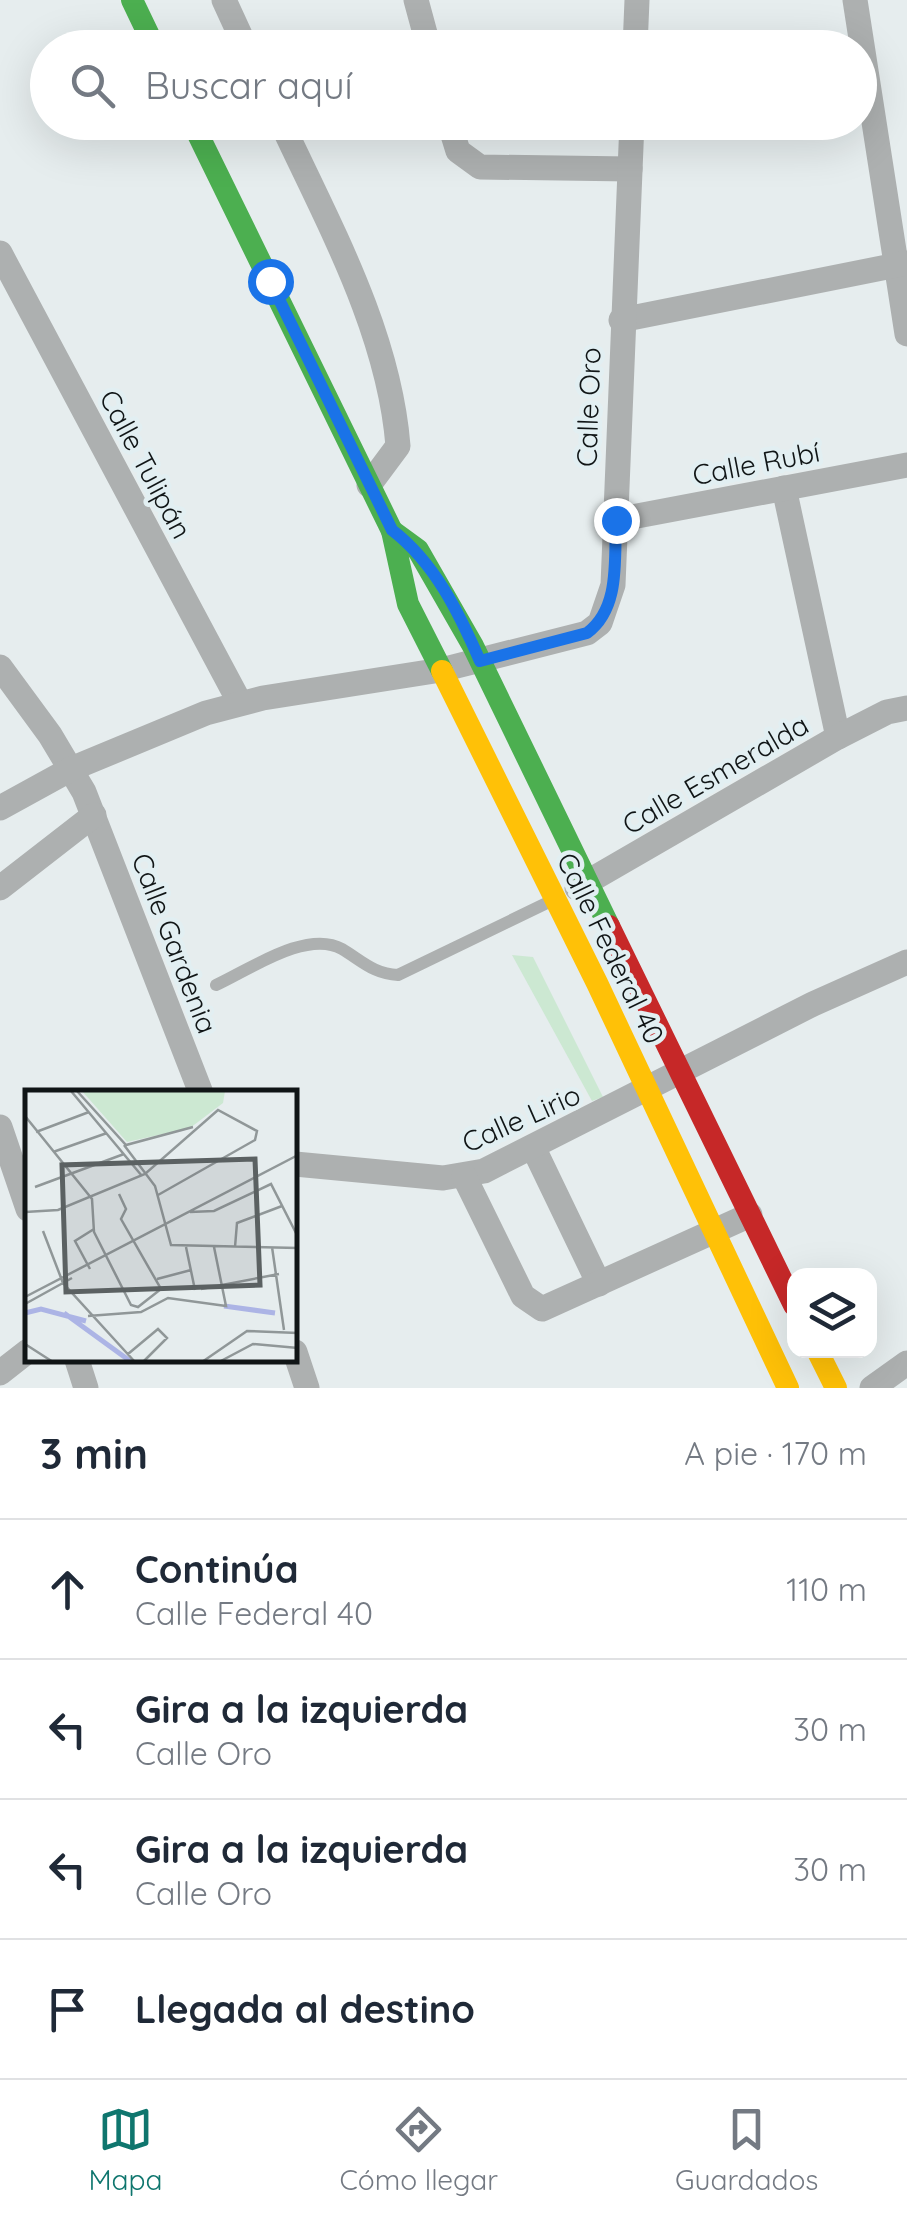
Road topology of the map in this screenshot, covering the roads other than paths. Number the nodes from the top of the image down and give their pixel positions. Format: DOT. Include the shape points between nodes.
graph roads {
  1 [pos="132,0"];
  2 [pos="224,0"];
  3 [pos="416,0"];
  4 [pos="636,0"];
  5 [pos="856,0"];
  6 [pos="146,30"];
  7 [pos="238,30"];
  8 [pos="424,30"];
  9 [pos="635,30"];
  10 [pos="861,30"];
  11 [pos="877,121"];
  12 [pos="201,140"];
  13 [pos="289,140"];
  14 [pos="455,140"];
  15 [pos="631,140"];
  16 [pos="630,169"];
  17 [pos="0,254"];
  18 [pos="902,264"];
  19 [pos="621,320"];
  20 [pos="907,334"];
  21 [pos="907,465"];
  22 [pos="369,485"];
  23 [pos="784,488"];
  24 [pos="616,520"];
  25 [pos="392,530"];
  26 [pos="480,661"];
  27 [pos="0,667"];
  28 [pos="441,670"];
  29 [pos="240,703"];
  30 [pos="907,708"];
  31 [pos="838,737"];
  32 [pos="524,751"];
  33 [pos="71,768"];
  34 [pos="492,771"];
  35 [pos="0,808"];
  36 [pos="94,815"];
  37 [pos="590,882"];
  38 [pos="0,888"];
  39 [pos="555,899"];
  40 [pos="907,962"];
  41 [pos="216,984"];
  42 [pos="682,1073"];
  43 [pos="200,1090"];
  44 [pos="648,1092"];
  45 [pos="0,1127"];
  46 [pos="534,1149"];
  47 [pos="298,1164"];
  48 [pos="464,1176"];
  49 [pos="25,1201"];
  50 [pos="750,1215"];
  51 [pos="713,1232"];
  52 [pos="599,1284"];
  53 [pos="787,1291"];
  54 [pos="25,1353"];
  55 [pos="821,1358"];
  56 [pos="298,1361"];
  57 [pos="79,1363"];
  58 [pos="907,1363"];
  59 [pos="0,1372"];
  60 [pos="86,1388"];
  61 [pos="307,1388"];
  62 [pos="788,1388"];
  63 [pos="836,1388"];
  64 [pos="872,1388"];
  1 -- 6 [label="main road"];
  2 -- 7 [label="street"];
  3 -- 8 [label="street"];
  4 -- 9 [label="street"];
  5 -- 10 [label="street"];
  11 -- 18 [label="street"];
  12 -- 22 [label="main road, Calle Federal 40"];
  13 -- 22 [label="street" via="352,274 395,409 398,446"];
  14 -- 16 [label="street" via="468,161 480,166"];
  15 -- 16 [label="street, Calle Oro"];
  16 -- 19 [label="street, Calle Oro"];
  17 -- 29 [label="street, Calle Tulipán"];
  18 -- 19 [label="street"];
  18 -- 20 [label="street"];
  19 -- 24 [label="street, Calle Oro"];
  21 -- 23 [label="street, Calle Rubí"];
  22 -- 25 [label="main road, Calle Federal 40"];
  23 -- 24 [label="street, Calle Rubí"];
  23 -- 31 [label="street"];
  24 -- 26 [label="street, Calle Oro" via="613,585 600,623 587,633"];
  25 -- 26 [label="main road, Calle Federal 40" via="418,550"];
  25 -- 28 [label="main road, Calle Federal 40" via="408,604"];
  26 -- 28 [label="street"];
  26 -- 32 [label="main road, Calle Federal 40"];
  27 -- 33 [label="street, Calle Gardenia"];
  28 -- 29 [label="street"];
  28 -- 34 [label="main road, Calle Federal 40"];
  29 -- 33 [label="street"];
  30 -- 31 [label="street, Calle Esmeralda"];
  31 -- 37 [label="street, Calle Esmeralda"];
  32 -- 34 [label="main road"];
  32 -- 37 [label="main road, Calle Federal 40"];
  33 -- 35 [label="street"];
  33 -- 36 [label="street, Calle Gardenia"];
  34 -- 39 [label="main road, Calle Federal 40"];
  36 -- 38 [label="street"];
  36 -- 43 [label="street, Calle Gardenia"];
  37 -- 39 [label="street, Calle Esmeralda"];
  37 -- 42 [label="main road, Calle Federal 40"];
  39 -- 41 [label="lane" via="398,975 382,974 326,942"];
  39 -- 44 [label="main road, Calle Federal 40"];
  40 -- 42 [label="street, Calle Lirio"];
  42 -- 44 [label="street, Calle Lirio"];
  42 -- 50 [label="main road, Calle Federal 40"];
  44 -- 46 [label="street, Calle Lirio"];
  44 -- 51 [label="main road, Calle Federal 40"];
  45 -- 49 [label="street"];
  46 -- 48 [label="street, Calle Lirio"];
  46 -- 52 [label="street"];
  47 -- 48 [label="street, Calle Lirio"];
  48 -- 52 [label="street" via="532,1304 542,1309"];
  50 -- 51 [label="street"];
  50 -- 53 [label="main road, Calle Federal 40"];
  51 -- 52 [label="street"];
  51 -- 62 [label="main road, Calle Federal 40"];
  54 -- 59 [label="street"];
  55 -- 63 [label="main road"];
  56 -- 61 [label="street"];
  57 -- 60 [label="street"];
  58 -- 64 [label="street"];
}
